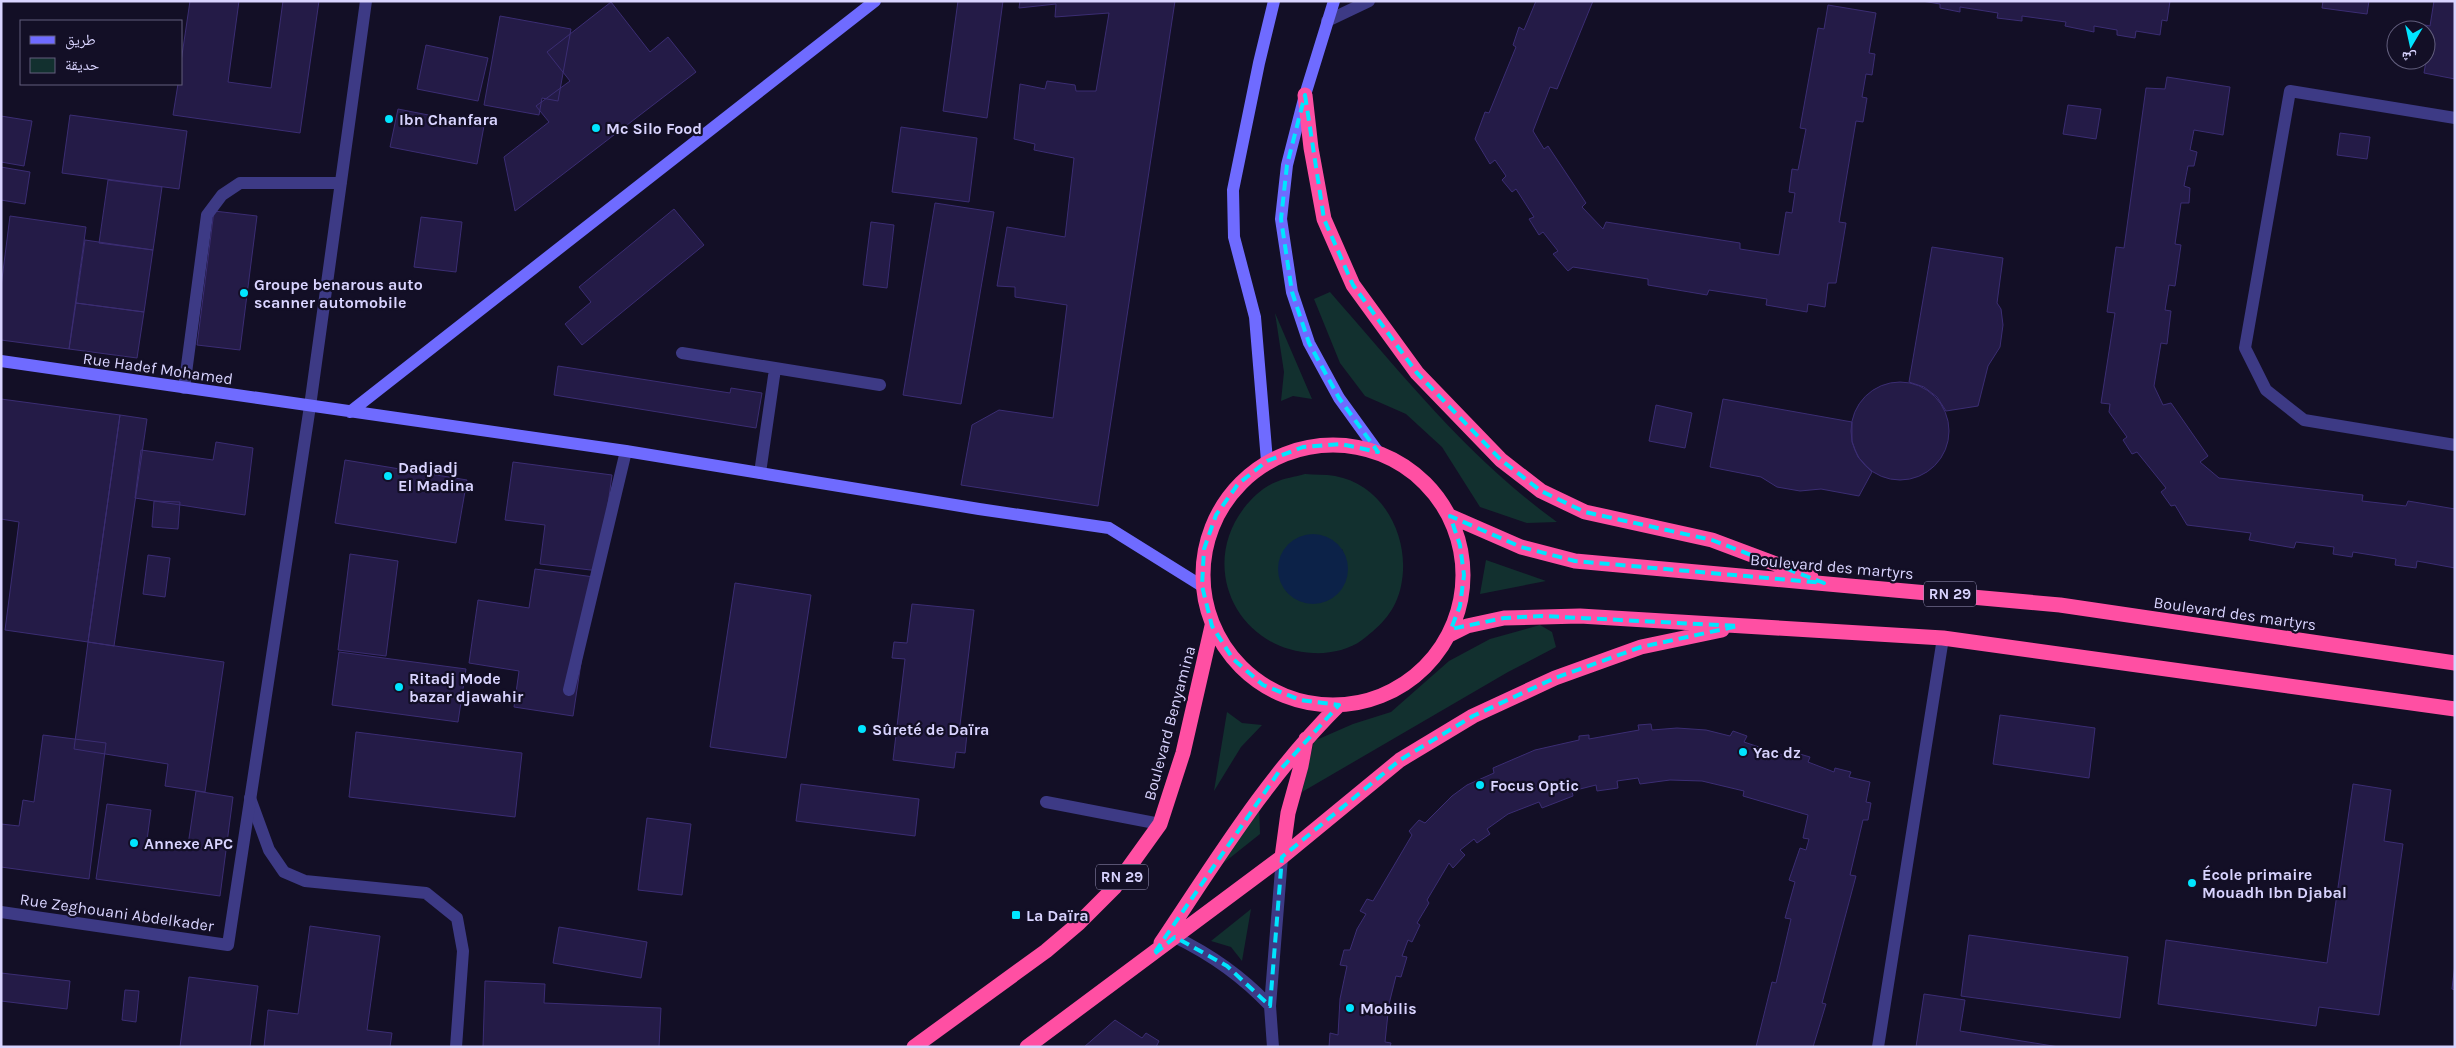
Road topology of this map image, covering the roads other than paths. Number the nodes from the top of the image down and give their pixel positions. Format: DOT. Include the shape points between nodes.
graph roads {
  1 [pos="366,1"];
  2 [pos="875,1"];
  3 [pos="1274,1"];
  4 [pos="1334,1"];
  5 [pos="1369,1"];
  6 [pos="1327,21"];
  7 [pos="1305,95"];
  8 [pos="2455,118"];
  9 [pos="341,183"];
  10 [pos="682,353"];
  11 [pos="1,361"];
  12 [pos="775,369"];
  13 [pos="880,386"];
  14 [pos="184,388"];
  15 [pos="310,406"];
  16 [pos="350,412"];
  17 [pos="2455,445"];
  18 [pos="626,451"];
  19 [pos="1378,452"];
  20 [pos="1267,461"];
  21 [pos="760,473"];
  22 [pos="1450,516"];
  23 [pos="1824,583"];
  24 [pos="1202,586"];
  25 [pos="1212,626"];
  26 [pos="1738,626"];
  27 [pos="1449,635"];
  28 [pos="1943,638"];
  29 [pos="2455,662"];
  30 [pos="568,690"];
  31 [pos="1339,705"];
  32 [pos="2455,709"];
  33 [pos="1307,736"];
  34 [pos="250,798"];
  35 [pos="1046,802"];
  36 [pos="1160,824"];
  37 [pos="1282,857"];
  38 [pos="1,912"];
  39 [pos="1176,937"];
  40 [pos="1153,955"];
  41 [pos="1270,1006"];
  42 [pos="456,1047"];
  43 [pos="914,1047"];
  44 [pos="1027,1047"];
  45 [pos="1273,1047"];
  46 [pos="1878,1047"];
  1 -- 9 [label="street"];
  2 -- 16 [label="street"];
  3 -- 20 [label="street" via="1233,190 1234,237 1255,318"];
  4 -- 6 [label="street"];
  5 -- 6 [label="street"];
  6 -- 7 [label="street"];
  7 -- 19 [label="street" via="1287,165 1281,219 1292,292 1309,342 1339,398"];
  7 -- 23 [label="highway" via="1324,220 1354,285 1417,373 1501,460 1541,491 1586,512 1712,540"];
  8 -- 17 [label="street" via="2290,92 2245,348 2266,390 2304,420"];
  9 -- 14 [label="street" via="240,183 222,195 207,215"];
  9 -- 15 [label="street"];
  10 -- 12 [label="street"];
  11 -- 14 [label="street, Rue Hadef Mohamed"];
  12 -- 13 [label="street"];
  12 -- 21 [label="street"];
  14 -- 15 [label="street, Rue Hadef Mohamed"];
  15 -- 16 [label="street, Rue Hadef Mohamed"];
  15 -- 34 [label="street"];
  16 -- 18 [label="street, Rue Hadef Mohamed"];
  18 -- 21 [label="street, Rue Hadef Mohamed"];
  18 -- 30 [label="street"];
  19 -- 20 [label="highway" via="1341,444 1302,448"];
  19 -- 22 [label="highway" via="1420,478"];
  20 -- 24 [label="highway" via="1238,484 1216,515 1204,549"];
  21 -- 24 [label="street, Rue Hadef Mohamed" via="1109,528"];
  22 -- 23 [label="highway, Boulevard des martyrs / RN 29" via="1521,547 1575,561"];
  22 -- 27 [label="highway" via="1460,545 1464,575 1460,606"];
  23 -- 29 [label="highway, Boulevard des martyrs / RN 29" via="2060,605"];
  24 -- 25 [label="highway"];
  25 -- 31 [label="highway" via="1233,659 1263,685 1300,700"];
  25 -- 36 [label="highway, Boulevard Benyamina / RN 29" via="1183,753"];
  26 -- 27 [label="highway" via="1542,616 1504,618 1467,626"];
  26 -- 28 [label="highway"];
  26 -- 37 [label="highway" via="1641,647 1555,678 1474,716 1400,760"];
  27 -- 31 [label="highway" via="1430,662 1403,684 1372,699"];
  28 -- 32 [label="highway"];
  28 -- 46 [label="street"];
  31 -- 33 [label="highway"];
  33 -- 37 [label="highway" via="1288,813"];
  33 -- 40 [label="highway" via="1251,809"];
  34 -- 38 [label="street, Rue Zeghouani Abdelkader" via="228,945"];
  34 -- 42 [label="street" via="269,850 284,872 305,881 426,893 457,918 462,951"];
  35 -- 36 [label="street"];
  36 -- 43 [label="highway, Boulevard Benyamina / RN 29" via="1114,888 1079,923 1046,951"];
  37 -- 39 [label="highway"];
  37 -- 41 [label="street"];
  39 -- 40 [label="highway"];
  39 -- 41 [label="street" via="1227,966"];
  40 -- 44 [label="highway"];
  41 -- 45 [label="street"];
}
